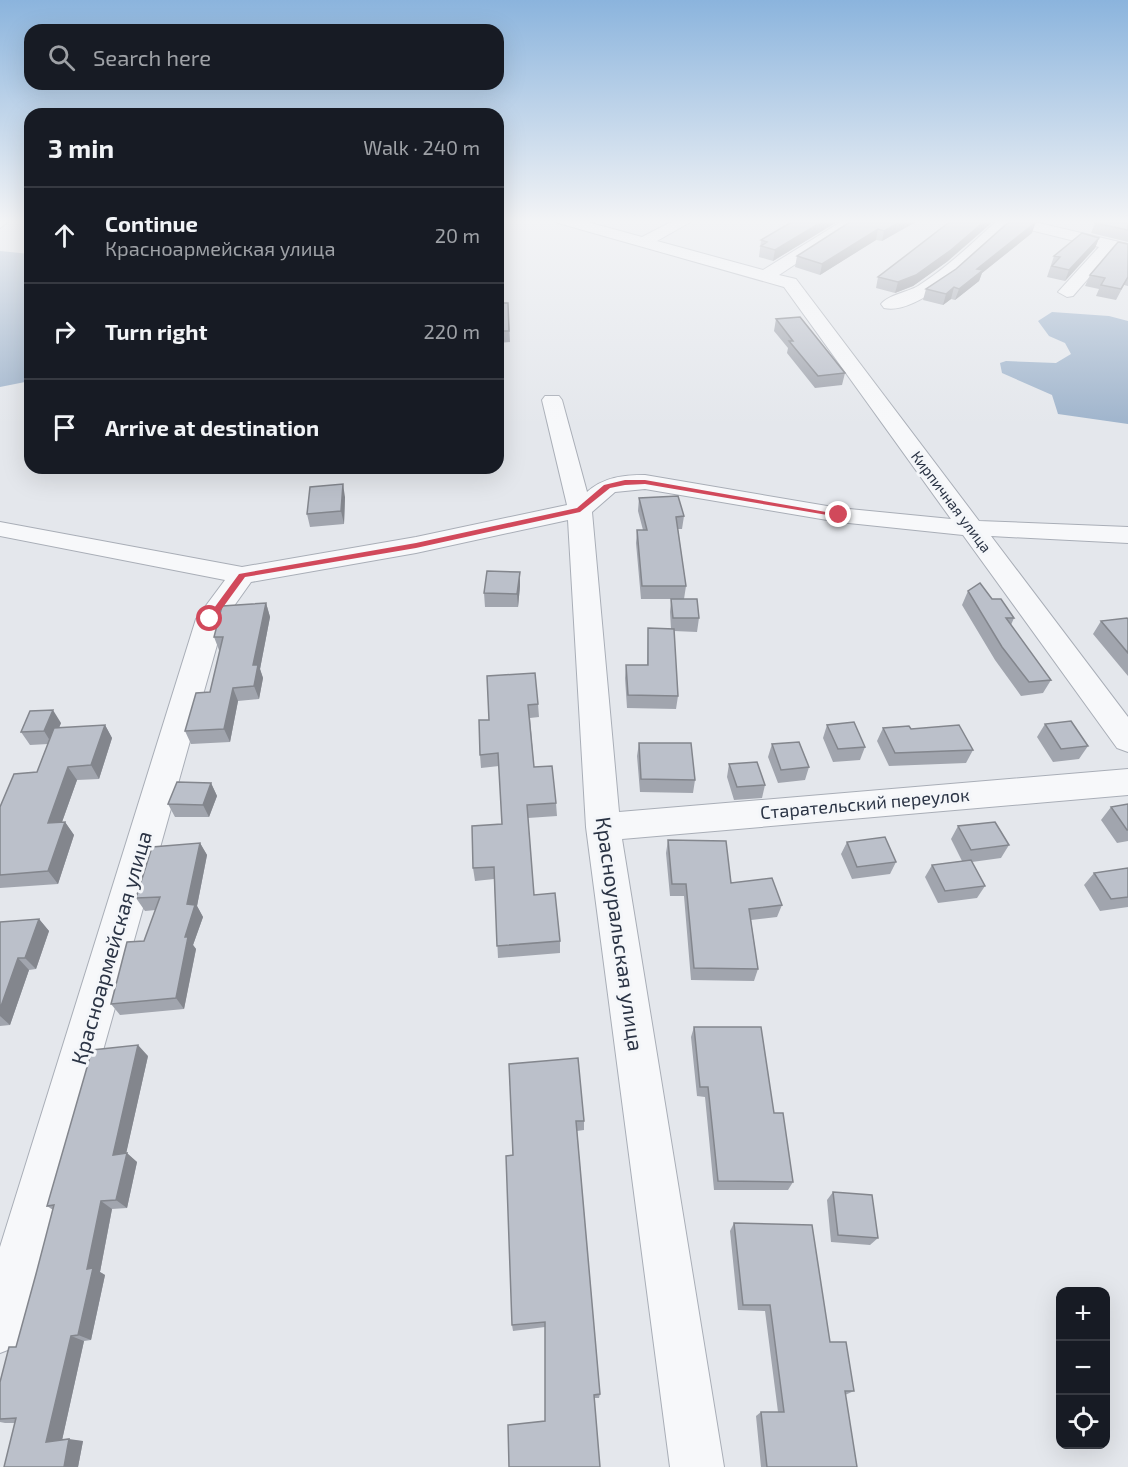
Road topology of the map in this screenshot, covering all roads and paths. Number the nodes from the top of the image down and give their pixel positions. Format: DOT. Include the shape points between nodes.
graph roads {
  1 [pos="794,288"];
  2 [pos="927,288"];
  3 [pos="1070,288"];
  4 [pos="1067,292"];
  5 [pos="890,304"];
  6 [pos="552,400"];
  7 [pos="580,510"];
  8 [pos="971,528"];
  9 [pos="0,529"];
  10 [pos="1128,535"];
  11 [pos="242,575"];
  12 [pos="1128,740"];
  13 [pos="1128,782"];
  14 [pos="603,826"];
  15 [pos="0,1328"];
  16 [pos="697,1467"];
  1 -- 8 [label="street, Кирпичная улица"];
  2 -- 5 [label="street" via="909,300"];
  3 -- 4 [label="street"];
  6 -- 7 [label="street, Красноуральская улица"];
  7 -- 8 [label="street" via="607,487 645,482 839,515"];
  7 -- 11 [label="street" via="416,545"];
  7 -- 14 [label="street, Красноуральская улица"];
  8 -- 10 [label="street"];
  8 -- 12 [label="street, Кирпичная улица"];
  9 -- 11 [label="street"];
  11 -- 15 [label="street, Красноармейская улица" via="210,619"];
  13 -- 14 [label="street, Старательский переулок"];
  14 -- 16 [label="street, Красноуральская улица"];
}
